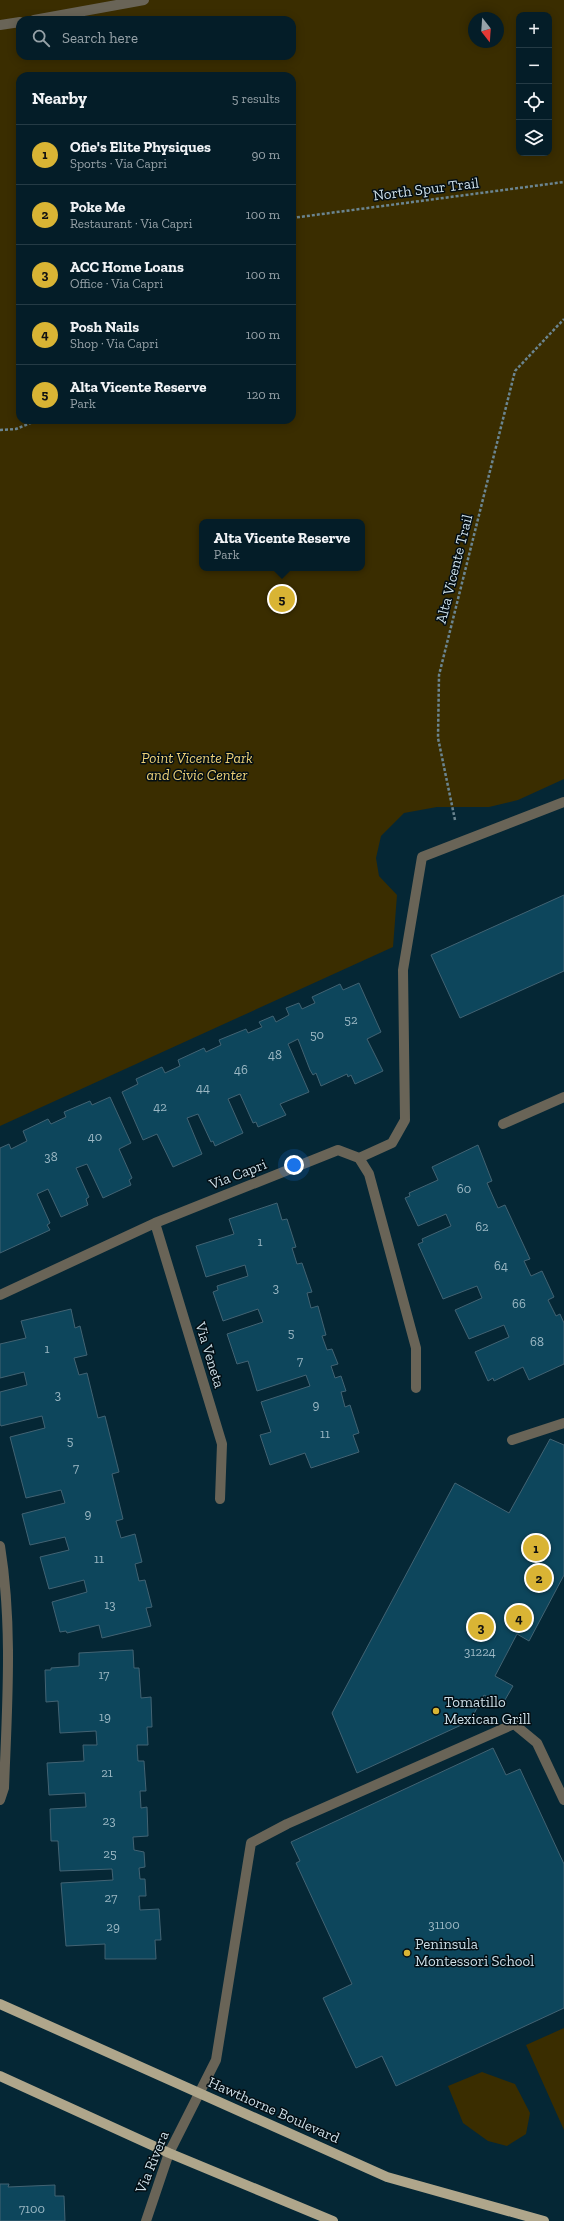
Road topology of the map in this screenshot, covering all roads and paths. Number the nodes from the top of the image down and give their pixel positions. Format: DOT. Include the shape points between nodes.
graph roads {
  1 [pos="144,0"];
  2 [pos="56,16"];
  3 [pos="16,23"];
  4 [pos="0,25"];
  5 [pos="564,182"];
  6 [pos="296,217"];
  7 [pos="564,319"];
  8 [pos="28,424"];
  9 [pos="0,430"];
  10 [pos="564,802"];
  11 [pos="460,844"];
  12 [pos="564,1097"];
  13 [pos="503,1124"];
  14 [pos="359,1158"];
  15 [pos="155,1223"];
  16 [pos="0,1296"];
  17 [pos="416,1388"];
  18 [pos="564,1423"];
  19 [pos="512,1440"];
  20 [pos="220,1499"];
  21 [pos="0,1546"];
  22 [pos="0,1800"];
  23 [pos="564,1800"];
  24 [pos="0,2004"];
  25 [pos="0,2076"];
  26 [pos="201,2094"];
  27 [pos="169,2153"];
  28 [pos="146,2221"];
  29 [pos="333,2221"];
  30 [pos="544,2221"];
  1 -- 2 [label="street"];
  3 -- 4 [label="street"];
  5 -- 6 [label="path, North Spur Trail"];
  7 -- 11 [label="path, Alta Vicente Trail" via="515,371 439,676 438,738"];
  8 -- 9 [label="path" via="16,429"];
  10 -- 11 [label="street"];
  11 -- 14 [label="street" via="422,857 403,970 404,1120 392,1143"];
  12 -- 13 [label="street"];
  14 -- 15 [label="street, Via Capri" via="338,1150"];
  14 -- 17 [label="street" via="369,1174 416,1348"];
  15 -- 16 [label="street, Via Capri"];
  15 -- 20 [label="street, Via Veneta" via="222,1444"];
  18 -- 19 [label="street"];
  21 -- 22 [label="street" via="5,1580 9,1662 4,1788"];
  23 -- 26 [label="street, Via Rivera" via="537,1743 514,1724 288,1824 251,1843 216,2060"];
  24 -- 26 [label="main road, Hawthorne Boulevard"];
  25 -- 27 [label="main road"];
  26 -- 27 [label="street, Via Rivera"];
  26 -- 30 [label="main road, Hawthorne Boulevard" via="387,2177"];
  27 -- 28 [label="street, Via Rivera"];
  27 -- 29 [label="main road"];
}
